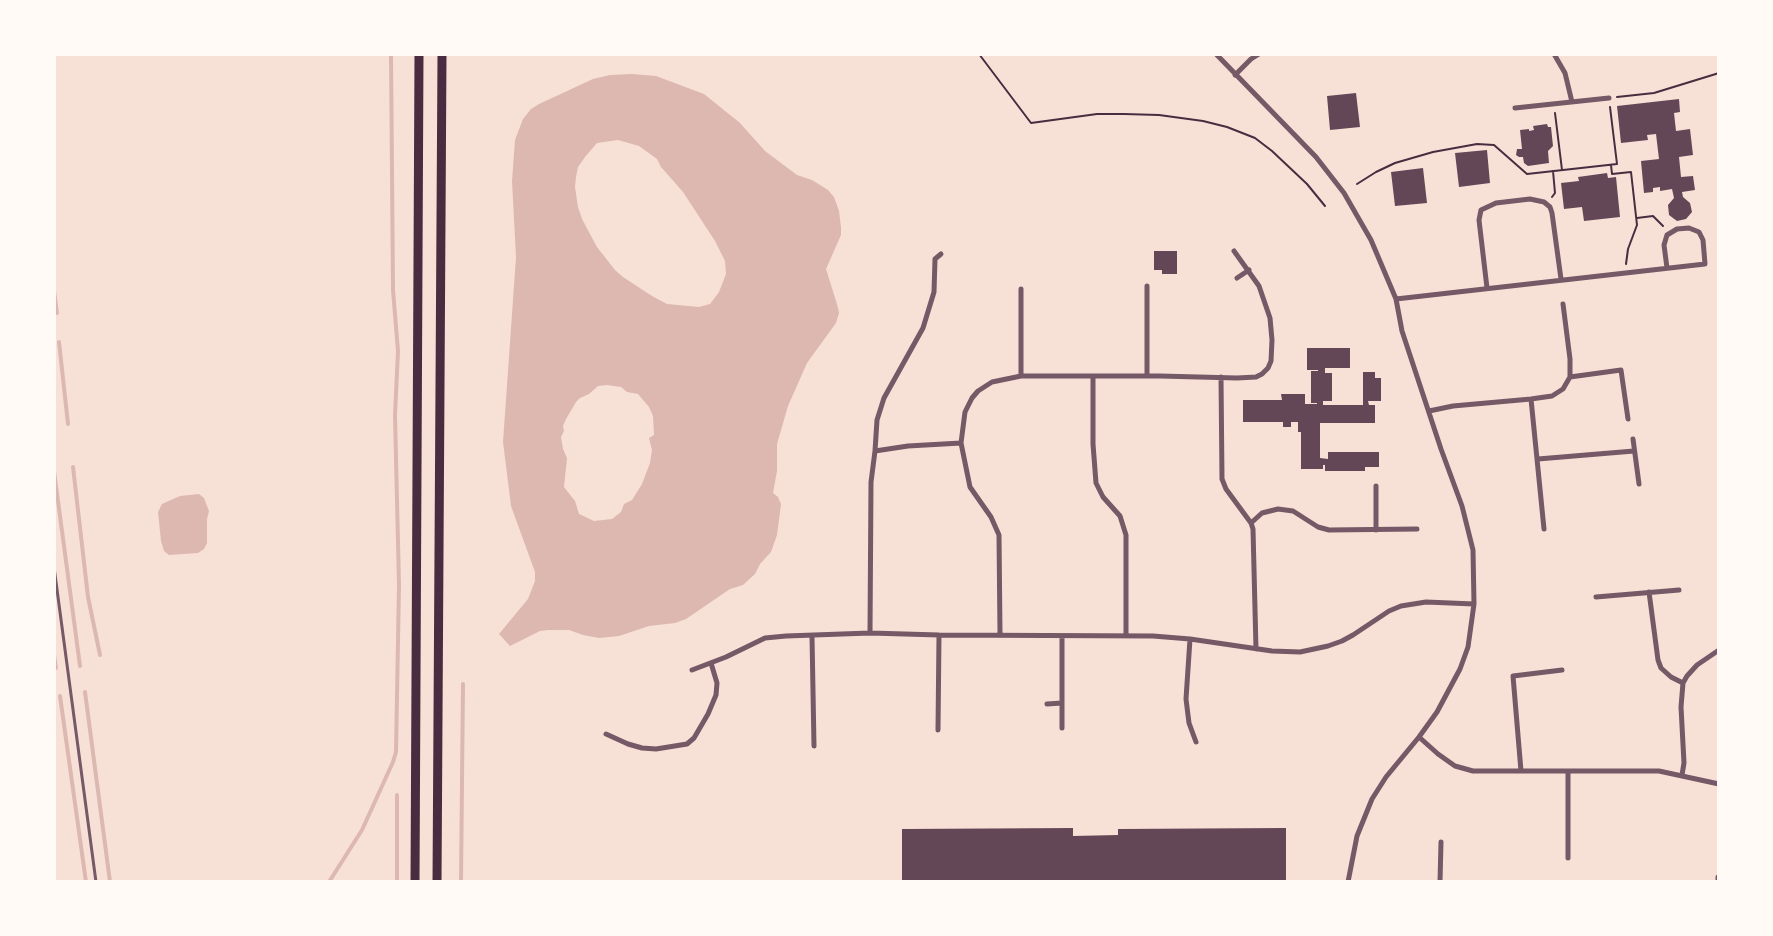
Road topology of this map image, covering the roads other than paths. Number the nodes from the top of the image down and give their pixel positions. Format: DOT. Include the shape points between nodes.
graph roads {
  1 [pos="420,54"];
  2 [pos="442,54"];
  3 [pos="1216,54"];
  4 [pos="1259,54"];
  5 [pos="1554,54"];
  6 [pos="1235,75"];
  7 [pos="1609,98"];
  8 [pos="1572,102"];
  9 [pos="1515,108"];
  10 [pos="1234,251"];
  11 [pos="941,254"];
  12 [pos="1667,268"];
  13 [pos="1249,270"];
  14 [pos="1237,278"];
  15 [pos="1560,279"];
  16 [pos="1147,286"];
  17 [pos="1487,288"];
  18 [pos="1021,289"];
  19 [pos="1396,299"];
  20 [pos="1563,304"];
  21 [pos="1020,376"];
  22 [pos="1147,376"];
  23 [pos="1094,377"];
  24 [pos="1221,377"];
  25 [pos="1570,377"];
  26 [pos="1531,399"];
  27 [pos="1429,411"];
  28 [pos="1628,419"];
  29 [pos="1633,440"];
  30 [pos="961,443"];
  31 [pos="875,451"];
  32 [pos="1634,451"];
  33 [pos="1538,459"];
  34 [pos="1639,484"];
  35 [pos="1376,486"];
  36 [pos="1251,523"];
  37 [pos="1417,529"];
  38 [pos="1544,529"];
  39 [pos="1376,530"];
  40 [pos="54,567"];
  41 [pos="1679,590"];
  42 [pos="1649,592"];
  43 [pos="1596,597"];
  44 [pos="1474,604"];
  45 [pos="870,633"];
  46 [pos="1000,634"];
  47 [pos="939,635"];
  48 [pos="1126,635"];
  49 [pos="812,636"];
  50 [pos="1062,636"];
  51 [pos="1190,639"];
  52 [pos="1256,649"];
  53 [pos="1719,650"];
  54 [pos="711,663"];
  55 [pos="692,670"];
  56 [pos="1562,670"];
  57 [pos="1683,683"];
  58 [pos="1047,704"];
  59 [pos="1062,704"];
  60 [pos="1062,728"];
  61 [pos="938,730"];
  62 [pos="606,734"];
  63 [pos="1419,737"];
  64 [pos="1196,742"];
  65 [pos="814,746"];
  66 [pos="1521,771"];
  67 [pos="1568,771"];
  68 [pos="1682,775"];
  69 [pos="1719,784"];
  70 [pos="1441,842"];
  71 [pos="1568,858"];
  72 [pos="96,882"];
  73 [pos="415,882"];
  74 [pos="437,882"];
  75 [pos="1348,882"];
  76 [pos="1440,882"];
  1 -- 73 [label="highway"];
  2 -- 74 [label="highway"];
  3 -- 6 [label="street"];
  4 -- 6 [label="street"];
  5 -- 8 [label="street" via="1565,73"];
  6 -- 19 [label="street" via="1306,146 1340,187 1371,240"];
  7 -- 8 [label="street"];
  8 -- 9 [label="street"];
  10 -- 13 [label="street"];
  11 -- 31 [label="street" via="935,259 934,292 923,328 884,398 877,420"];
  12 -- 12 [label="street" via="1664,245 1670,233 1689,228 1699,232 1705,264"];
  12 -- 15 [label="street"];
  13 -- 14 [label="street"];
  13 -- 24 [label="street" via="1267,308 1271,361 1256,377"];
  15 -- 17 [label="street"];
  15 -- 17 [label="street" via="1548,204 1530,199 1496,203 1481,210 1479,220"];
  16 -- 22 [label="street"];
  17 -- 19 [label="street"];
  18 -- 21 [label="street"];
  19 -- 27 [label="street" via="1402,331"];
  20 -- 25 [label="street"];
  21 -- 23 [label="street"];
  21 -- 30 [label="street" via="992,382 978,391 965,412"];
  22 -- 23 [label="street"];
  22 -- 24 [label="street"];
  23 -- 48 [label="street" via="1096,483 1120,516 1126,535"];
  24 -- 36 [label="street" via="1222,479"];
  25 -- 26 [label="street" via="1552,396"];
  25 -- 28 [label="street" via="1621,370"];
  26 -- 27 [label="street"];
  26 -- 33 [label="street"];
  27 -- 44 [label="street" via="1468,524 1474,560"];
  29 -- 32 [label="street"];
  30 -- 31 [label="street"];
  30 -- 46 [label="street" via="970,487 999,535"];
  31 -- 45 [label="street" via="871,482"];
  32 -- 33 [label="street"];
  32 -- 34 [label="street"];
  33 -- 38 [label="street"];
  35 -- 39 [label="street"];
  36 -- 39 [label="street" via="1262,513 1278,509 1293,511 1329,530"];
  36 -- 52 [label="street"];
  37 -- 39 [label="street"];
  40 -- 72 [label="lane"];
  41 -- 42 [label="street"];
  42 -- 43 [label="street"];
  42 -- 57 [label="street" via="1658,660 1661,668"];
  44 -- 52 [label="street" via="1414,603 1389,611 1328,646 1300,652"];
  44 -- 63 [label="street" via="1468,647 1460,669"];
  45 -- 47 [label="street"];
  45 -- 49 [label="street"];
  46 -- 47 [label="street"];
  46 -- 50 [label="street"];
  47 -- 61 [label="street"];
  48 -- 50 [label="street"];
  48 -- 51 [label="street"];
  49 -- 54 [label="street" via="765,638"];
  49 -- 65 [label="street"];
  50 -- 59 [label="street"];
  51 -- 52 [label="street"];
  51 -- 64 [label="street" via="1186,694"];
  53 -- 57 [label="street" via="1697,665"];
  54 -- 55 [label="street"];
  54 -- 62 [label="street" via="716,695 687,744 642,748"];
  56 -- 66 [label="street" via="1513,676"];
  57 -- 68 [label="street"];
  58 -- 59 [label="street"];
  59 -- 60 [label="street"];
  63 -- 66 [label="street" via="1455,766 1473,771"];
  63 -- 75 [label="street" via="1372,799 1357,837"];
  66 -- 67 [label="street"];
  67 -- 68 [label="street" via="1637,770"];
  67 -- 71 [label="street"];
  68 -- 69 [label="street"];
  70 -- 76 [label="street"];
}
